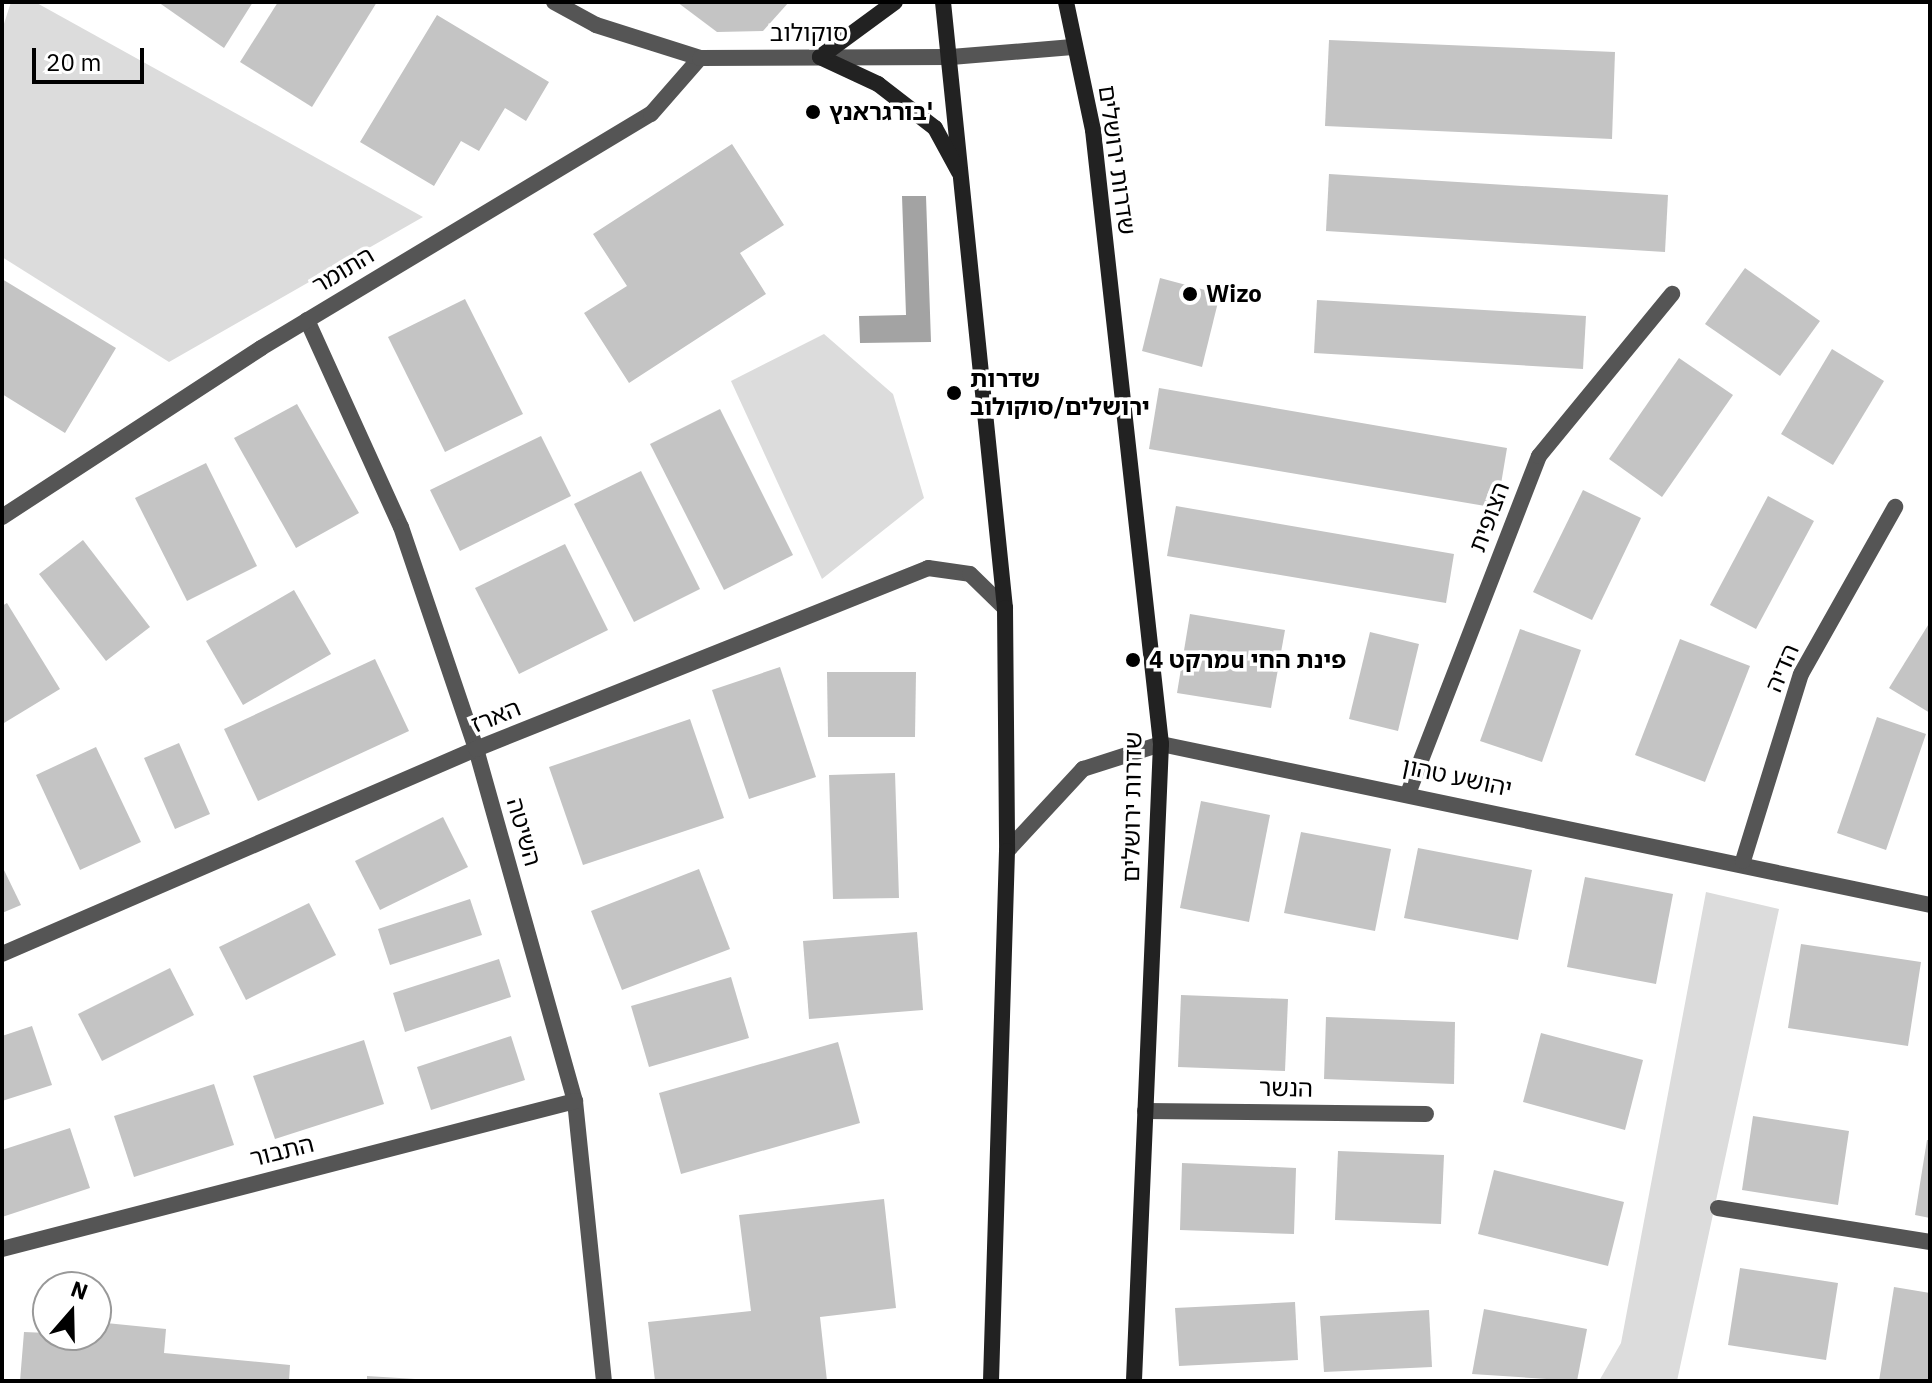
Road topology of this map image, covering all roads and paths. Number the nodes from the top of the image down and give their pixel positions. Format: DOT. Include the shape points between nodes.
graph roads {
  1 [pos="554,2"];
  2 [pos="895,2"];
  3 [pos="943,2"];
  4 [pos="1066,2"];
  5 [pos="1073,47"];
  6 [pos="820,57"];
  7 [pos="951,57"];
  8 [pos="700,58"];
  9 [pos="963,181"];
  10 [pos="1672,294"];
  11 [pos="307,320"];
  12 [pos="1895,507"];
  13 [pos="2,517"];
  14 [pos="1005,608"];
  15 [pos="1161,744"];
  16 [pos="476,749"];
  17 [pos="1409,791"];
  18 [pos="1007,851"];
  19 [pos="1743,861"];
  20 [pos="1930,905"];
  21 [pos="2,954"];
  22 [pos="575,1101"];
  23 [pos="1145,1111"];
  24 [pos="1426,1114"];
  25 [pos="1718,1208"];
  26 [pos="1930,1242"];
  27 [pos="2,1249"];
  28 [pos="604,1381"];
  29 [pos="991,1381"];
  30 [pos="1134,1381"];
  1 -- 8 [label="street, סוקולוב" via="596,25"];
  2 -- 6 [label="main road"];
  3 -- 7 [label="main road"];
  4 -- 5 [label="main road, שדרות ירושלים"];
  5 -- 7 [label="street, סוקולוב"];
  5 -- 15 [label="main road, שדרות ירושלים" via="1093,130"];
  6 -- 7 [label="street, סוקולוב"];
  6 -- 8 [label="street, סוקולוב"];
  6 -- 9 [label="main road" via="878,84 935,128"];
  7 -- 9 [label="main road"];
  8 -- 11 [label="street, התומר" via="651,114"];
  9 -- 14 [label="main road"];
  10 -- 17 [label="street, הצופית" via="1539,456"];
  11 -- 13 [label="street, התומר"];
  11 -- 16 [label="street, השיטה" via="401,527"];
  12 -- 19 [label="street, הדיה" via="1801,674"];
  14 -- 16 [label="street, הארז" via="970,574 928,568"];
  14 -- 18 [label="main road"];
  15 -- 17 [label="street, יהושע טהון"];
  15 -- 18 [label="street, יהושע טהון" via="1083,769"];
  15 -- 23 [label="main road, שדרות ירושלים"];
  16 -- 21 [label="street, הארז"];
  16 -- 22 [label="street, השיטה"];
  17 -- 19 [label="street, יהושע טהון"];
  18 -- 29 [label="main road"];
  19 -- 20 [label="street, יהושע טהון"];
  22 -- 27 [label="street, התבור"];
  22 -- 28 [label="street, השיטה"];
  23 -- 24 [label="street, הנשר"];
  23 -- 30 [label="main road, שדרות ירושלים"];
  25 -- 26 [label="street"];
}
